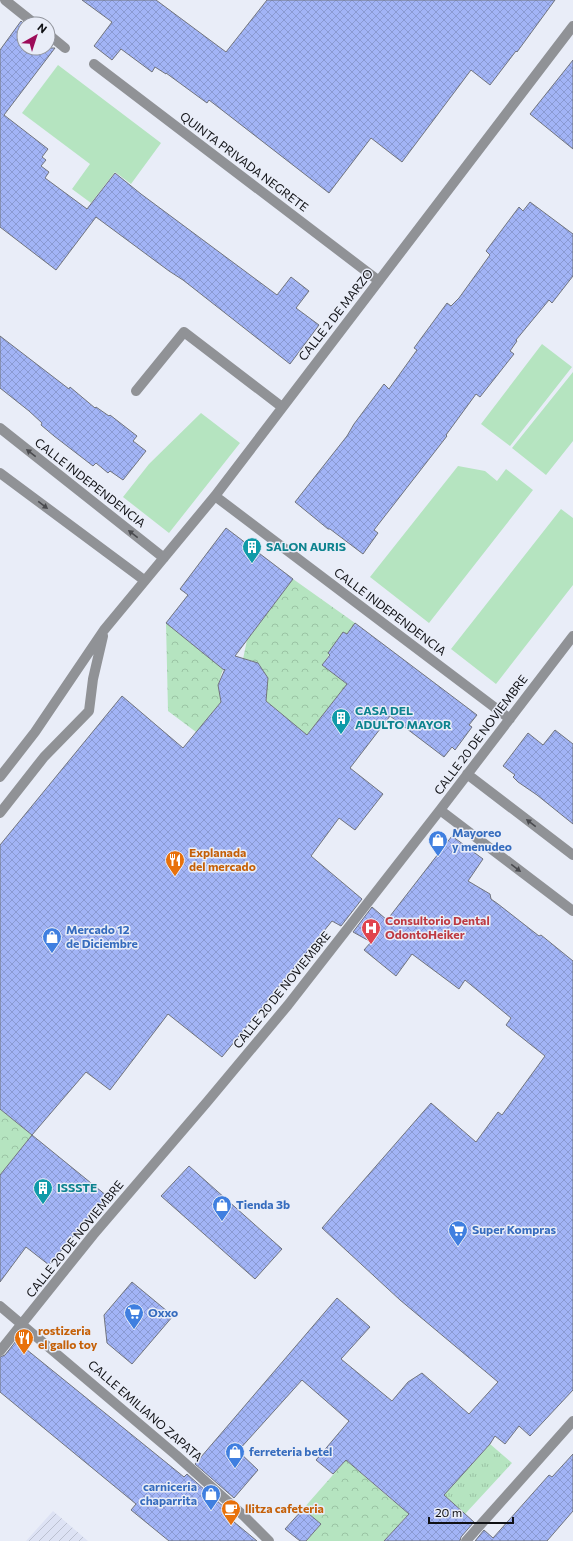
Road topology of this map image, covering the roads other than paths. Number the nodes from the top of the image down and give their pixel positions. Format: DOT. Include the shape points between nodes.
graph roads {
  1 [pos="6,0"];
  2 [pos="25,16"];
  3 [pos="573,26"];
  4 [pos="56,41"];
  5 [pos="65,48"];
  6 [pos="94,64"];
  7 [pos="379,282"];
  8 [pos="136,391"];
  9 [pos="282,407"];
  10 [pos="0,428"];
  11 [pos="0,473"];
  12 [pos="216,496"];
  13 [pos="164,558"];
  14 [pos="144,580"];
  15 [pos="104,630"];
  16 [pos="573,636"];
  17 [pos="510,719"];
  18 [pos="467,774"];
  19 [pos="0,777"];
  20 [pos="440,810"];
  21 [pos="0,813"];
  22 [pos="573,855"];
  23 [pos="573,911"];
  24 [pos="0,1306"];
  25 [pos="23,1324"];
  26 [pos="0,1351"];
  27 [pos="573,1421"];
  28 [pos="267,1540"];
  29 [pos="466,1541"];
  1 -- 2 [label="street"];
  3 -- 7 [label="street, CALLE 2 DE MARZO"];
  4 -- 5 [label="street"];
  6 -- 7 [label="street, QUINTA PRIVADA NEGRETE"];
  7 -- 9 [label="street, CALLE 2 DE MARZO"];
  8 -- 9 [label="street" via="184,332"];
  9 -- 12 [label="street, CALLE 2 DE MARZO"];
  13 -- 10 [label="street, CALLE INDEPENDENCIA, one-way"];
  11 -- 14 [label="street, one-way"];
  12 -- 13 [label="street, CALLE 2 DE MARZO"];
  12 -- 17 [label="street, CALLE INDEPENDENCIA"];
  13 -- 14 [label="street, CALLE 2 DE MARZO"];
  14 -- 15 [label="street, CALLE 2 DE MARZO"];
  15 -- 19 [label="street, CALLE 2 DE MARZO" via="35,732"];
  15 -- 21 [label="street" via="89,711 44,757"];
  16 -- 17 [label="street, CALLE 20 DE NOVIEMBRE"];
  17 -- 18 [label="street, CALLE 20 DE NOVIEMBRE"];
  18 -- 20 [label="street, CALLE 20 DE NOVIEMBRE"];
  22 -- 18 [label="street, one-way"];
  20 -- 23 [label="street, one-way"];
  20 -- 25 [label="street, CALLE 20 DE NOVIEMBRE" via="288,1005 93,1235"];
  24 -- 25 [label="street, CALLE EMILIANO ZAPATA"];
  25 -- 26 [label="street, CALLE 20 DE NOVIEMBRE"];
  25 -- 28 [label="street, CALLE EMILIANO ZAPATA" via="176,1455"];
  27 -- 29 [label="street"];
}
